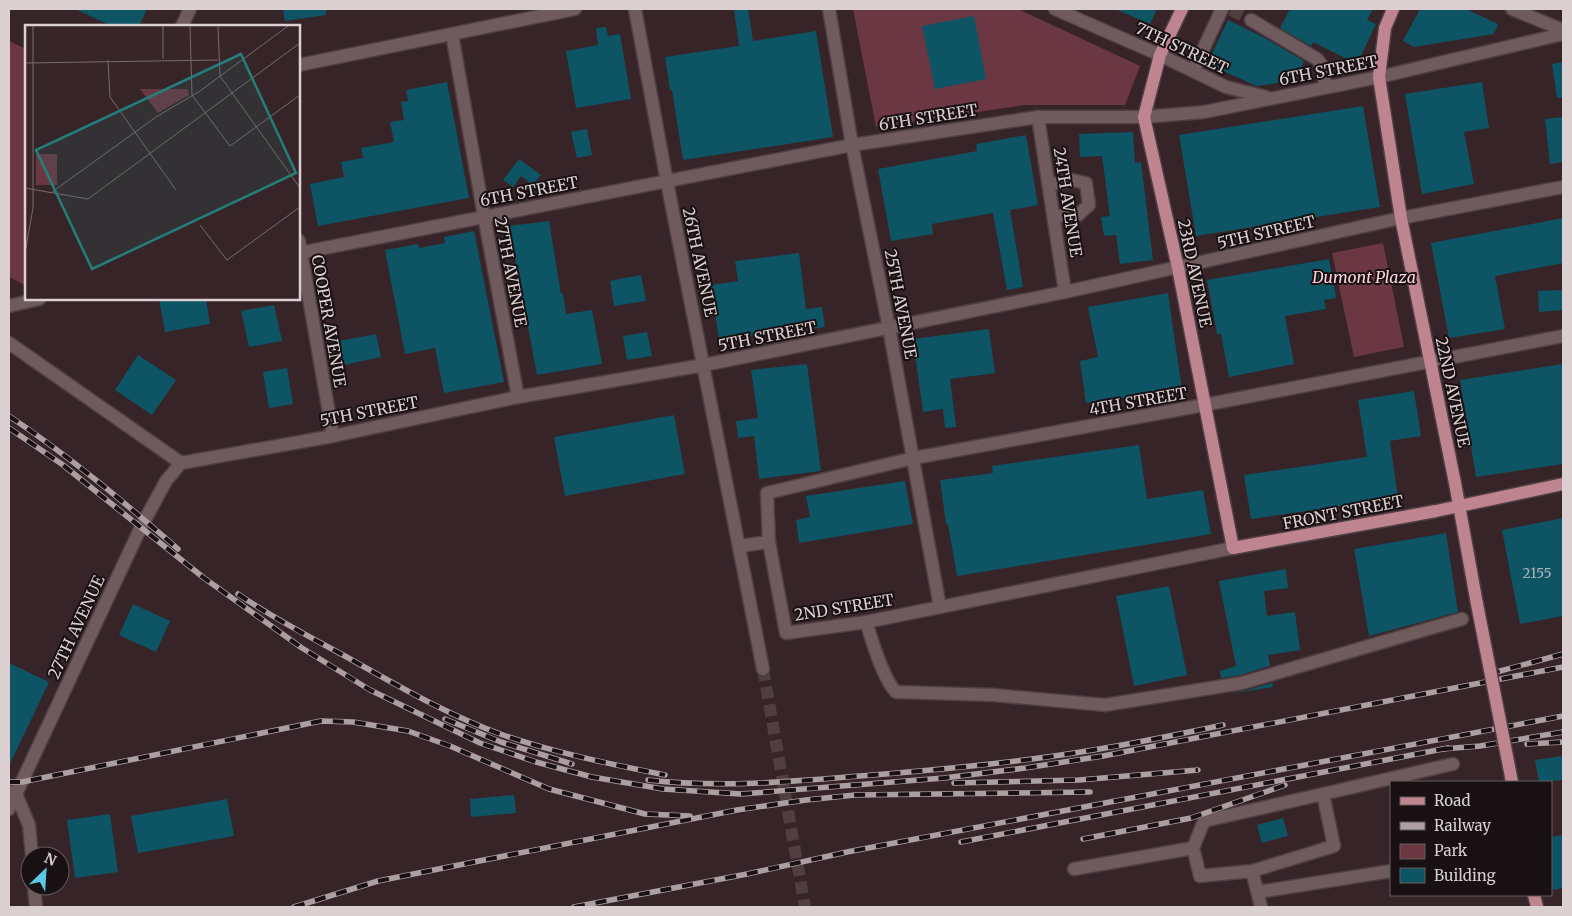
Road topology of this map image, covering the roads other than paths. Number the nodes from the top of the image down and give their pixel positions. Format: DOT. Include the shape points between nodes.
graph roads {
  1 [pos="190,9"];
  2 [pos="575,9"];
  3 [pos="634,9"];
  4 [pos="829,9"];
  5 [pos="1055,9"];
  6 [pos="1182,9"];
  7 [pos="1228,9"];
  8 [pos="1393,9"];
  9 [pos="1512,9"];
  10 [pos="1251,20"];
  11 [pos="182,25"];
  12 [pos="1563,30"];
  13 [pos="452,34"];
  14 [pos="1563,34"];
  15 [pos="1160,55"];
  16 [pos="300,65"];
  17 [pos="1194,71"];
  18 [pos="1379,77"];
  19 [pos="1326,87"];
  20 [pos="1270,98"];
  21 [pos="1038,117"];
  22 [pos="1144,118"];
  23 [pos="852,145"];
  24 [pos="666,182"];
  25 [pos="1048,185"];
  26 [pos="1563,187"];
  27 [pos="484,216"];
  28 [pos="1054,216"];
  29 [pos="1401,218"];
  30 [pos="300,249"];
  31 [pos="1178,268"];
  32 [pos="1066,292"];
  33 [pos="35,300"];
  34 [pos="9,306"];
  35 [pos="889,328"];
  36 [pos="1563,336"];
  37 [pos="9,343"];
  38 [pos="1430,361"];
  39 [pos="704,365"];
  40 [pos="518,397"];
  41 [pos="1204,405"];
  42 [pos="333,436"];
  43 [pos="914,458"];
  44 [pos="181,463"];
  45 [pos="1563,484"];
  46 [pos="1460,505"];
  47 [pos="769,542"];
  48 [pos="739,546"];
  49 [pos="1233,548"];
  50 [pos="940,607"];
  51 [pos="1462,618"];
  52 [pos="866,622"];
  53 [pos="763,668"];
  54 [pos="1453,764"];
  55 [pos="1512,781"];
  56 [pos="12,793"];
  57 [pos="1323,794"];
  58 [pos="9,809"];
  59 [pos="31,846"];
  60 [pos="1193,848"];
  61 [pos="1074,869"];
  62 [pos="1252,871"];
  63 [pos="1390,871"];
  64 [pos="1258,892"];
  65 [pos="1261,907"];
  1 -- 11 [label="street"];
  2 -- 13 [label="street"];
  3 -- 24 [label="street, 26TH AVENUE"];
  4 -- 23 [label="street, 25TH AVENUE"];
  5 -- 15 [label="street, 7TH STREET"];
  6 -- 15 [label="main road, 23RD AVENUE"];
  7 -- 17 [label="street"];
  8 -- 18 [label="main road, 22ND AVENUE" via="1385,28"];
  9 -- 12 [label="street"];
  10 -- 19 [label="street" via="1317,59"];
  13 -- 16 [label="street"];
  13 -- 27 [label="street, 27TH AVENUE"];
  14 -- 18 [label="street, 6TH STREET"];
  15 -- 17 [label="street, 7TH STREET"];
  15 -- 22 [label="main road, 23RD AVENUE"];
  17 -- 20 [label="street, 7TH STREET" via="1226,87"];
  18 -- 19 [label="street, 6TH STREET"];
  18 -- 29 [label="main road, 22ND AVENUE"];
  19 -- 20 [label="street, 6TH STREET"];
  20 -- 22 [label="street, 6TH STREET" via="1204,112"];
  21 -- 22 [label="street, 6TH STREET"];
  21 -- 23 [label="street, 6TH STREET"];
  21 -- 25 [label="street, 24TH AVENUE"];
  22 -- 31 [label="main road, 23RD AVENUE"];
  23 -- 24 [label="street, 6TH STREET"];
  23 -- 35 [label="street, 25TH AVENUE"];
  24 -- 27 [label="street, 6TH STREET"];
  24 -- 39 [label="street, 26TH AVENUE"];
  25 -- 28 [label="street, 24TH AVENUE"];
  25 -- 28 [label="street" via="1072,180 1086,183 1089,205 1078,215"];
  26 -- 29 [label="street, 5TH STREET"];
  27 -- 30 [label="street, 6TH STREET"];
  27 -- 40 [label="street, 27TH AVENUE"];
  28 -- 32 [label="street, 24TH AVENUE"];
  29 -- 31 [label="street, 5TH STREET"];
  29 -- 38 [label="main road, 22ND AVENUE"];
  30 -- 42 [label="street, COOPER AVENUE"];
  31 -- 32 [label="street, 5TH STREET"];
  31 -- 41 [label="main road, 23RD AVENUE"];
  32 -- 35 [label="street, 5TH STREET"];
  33 -- 34 [label="street"];
  35 -- 39 [label="street, 5TH STREET"];
  35 -- 43 [label="street, 25TH AVENUE"];
  36 -- 38 [label="street, 4TH STREET"];
  37 -- 44 [label="street"];
  38 -- 41 [label="street, 4TH STREET"];
  38 -- 46 [label="main road, 22ND AVENUE"];
  39 -- 40 [label="street, 5TH STREET"];
  39 -- 48 [label="street, 26TH AVENUE"];
  40 -- 42 [label="street, 5TH STREET"];
  41 -- 43 [label="street, 4TH STREET"];
  41 -- 49 [label="main road, 23RD AVENUE"];
  42 -- 44 [label="street, 5TH STREET"];
  43 -- 47 [label="street, 4TH STREET" via="767,493"];
  43 -- 50 [label="street, 25TH AVENUE"];
  44 -- 56 [label="street, 27TH AVENUE" via="166,481 141,527"];
  45 -- 46 [label="main road"];
  46 -- 49 [label="main road, FRONT STREET"];
  46 -- 55 [label="main road, 22ND AVENUE, bridge" via="1476,604"];
  47 -- 48 [label="street"];
  47 -- 52 [label="street, 2ND STREET" via="786,633"];
  48 -- 53 [label="street, 26TH AVENUE"];
  49 -- 50 [label="street, 2ND STREET"];
  50 -- 52 [label="street, 2ND STREET"];
  51 -- 52 [label="street" via="1242,683 1105,705 994,695 896,692 882,666"];
  54 -- 57 [label="street"];
  56 -- 58 [label="street, 27TH AVENUE"];
  56 -- 59 [label="street" via="29,825"];
  57 -- 60 [label="street" via="1204,820"];
  57 -- 62 [label="street" via="1334,846"];
  60 -- 61 [label="street"];
  60 -- 62 [label="street" via="1200,876"];
  62 -- 64 [label="street"];
  63 -- 64 [label="street"];
  64 -- 65 [label="street"];
}
